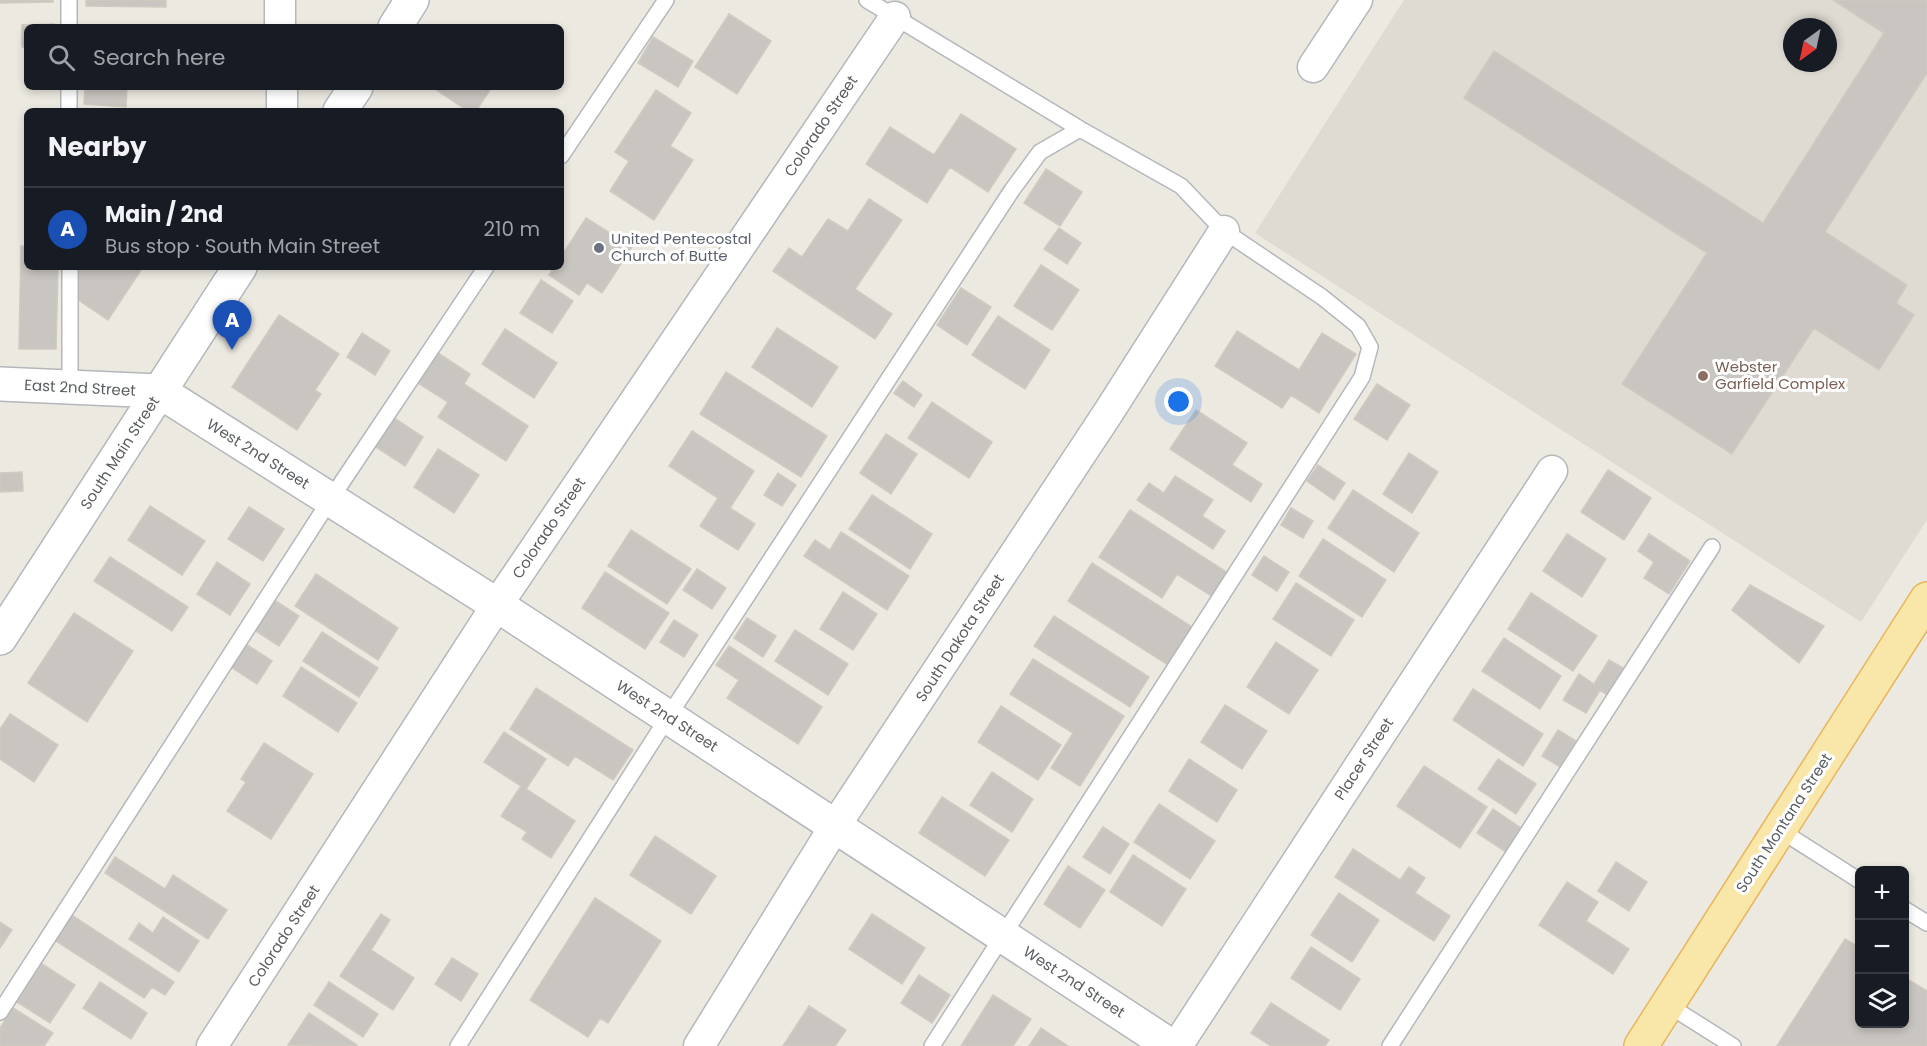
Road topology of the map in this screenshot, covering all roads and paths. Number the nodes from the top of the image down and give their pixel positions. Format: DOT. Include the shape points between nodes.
graph roads {
  1 [pos="69,0"];
  2 [pos="280,0"];
  3 [pos="412,0"];
  4 [pos="666,0"];
  5 [pos="867,0"];
  6 [pos="1357,0"];
  7 [pos="895,17"];
  8 [pos="69,24"];
  9 [pos="280,24"];
  10 [pos="397,24"];
  11 [pos="1312,67"];
  12 [pos="69,90"];
  13 [pos="282,90"];
  14 [pos="354,90"];
  15 [pos="69,108"];
  16 [pos="282,108"];
  17 [pos="342,108"];
  18 [pos="1080,129"];
  19 [pos="564,152"];
  20 [pos="1224,231"];
  21 [pos="70,270"];
  22 [pos="238,270"];
  23 [pos="484,270"];
  24 [pos="0,384"];
  25 [pos="70,386"];
  26 [pos="159,391"];
  27 [pos="1552,471"];
  28 [pos="330,500"];
  29 [pos="1712,547"];
  30 [pos="1927,599"];
  31 [pos="497,605"];
  32 [pos="0,638"];
  33 [pos="668,717"];
  34 [pos="836,826"];
  35 [pos="1780,830"];
  36 [pos="1855,877"];
  37 [pos="1909,912"];
  38 [pos="1927,923"];
  39 [pos="1003,936"];
  40 [pos="1668,1005"];
  41 [pos="0,1012"];
  42 [pos="212,1046"];
  43 [pos="458,1046"];
  44 [pos="699,1046"];
  45 [pos="932,1046"];
  46 [pos="1171,1046"];
  47 [pos="1177,1046"];
  48 [pos="1390,1046"];
  49 [pos="1641,1046"];
  50 [pos="1732,1046"];
  1 -- 8 [label="lane"];
  2 -- 9 [label="street"];
  3 -- 10 [label="street"];
  4 -- 19 [label="lane"];
  5 -- 7 [label="lane"];
  6 -- 11 [label="street"];
  7 -- 18 [label="lane"];
  7 -- 31 [label="street, Colorado Street"];
  12 -- 15 [label="lane"];
  13 -- 16 [label="street"];
  14 -- 17 [label="street"];
  18 -- 20 [label="lane" via="1181,186"];
  18 -- 33 [label="lane" via="1040,152 1012,190"];
  20 -- 34 [label="street, South Dakota Street"];
  20 -- 39 [label="lane" via="1358,326 1370,347 1362,376"];
  21 -- 25 [label="lane"];
  22 -- 26 [label="street, South Main Street"];
  23 -- 28 [label="lane"];
  24 -- 25 [label="street, East 2nd Street"];
  25 -- 26 [label="street, East 2nd Street"];
  26 -- 28 [label="street, West 2nd Street"];
  26 -- 32 [label="street, South Main Street"];
  27 -- 47 [label="street, Placer Street"];
  28 -- 31 [label="street, West 2nd Street"];
  28 -- 41 [label="lane"];
  29 -- 48 [label="lane"];
  30 -- 35 [label="main road, South Montana Street"];
  31 -- 33 [label="street, West 2nd Street"];
  31 -- 42 [label="street, Colorado Street"];
  33 -- 34 [label="street, West 2nd Street"];
  33 -- 43 [label="lane"];
  34 -- 39 [label="street, West 2nd Street"];
  34 -- 44 [label="street, South Dakota Street"];
  35 -- 36 [label="lane"];
  35 -- 40 [label="main road, South Montana Street"];
  37 -- 38 [label="lane"];
  39 -- 45 [label="lane"];
  39 -- 46 [label="street, West 2nd Street"];
  40 -- 49 [label="main road, South Montana Street"];
  40 -- 50 [label="lane"];
}
